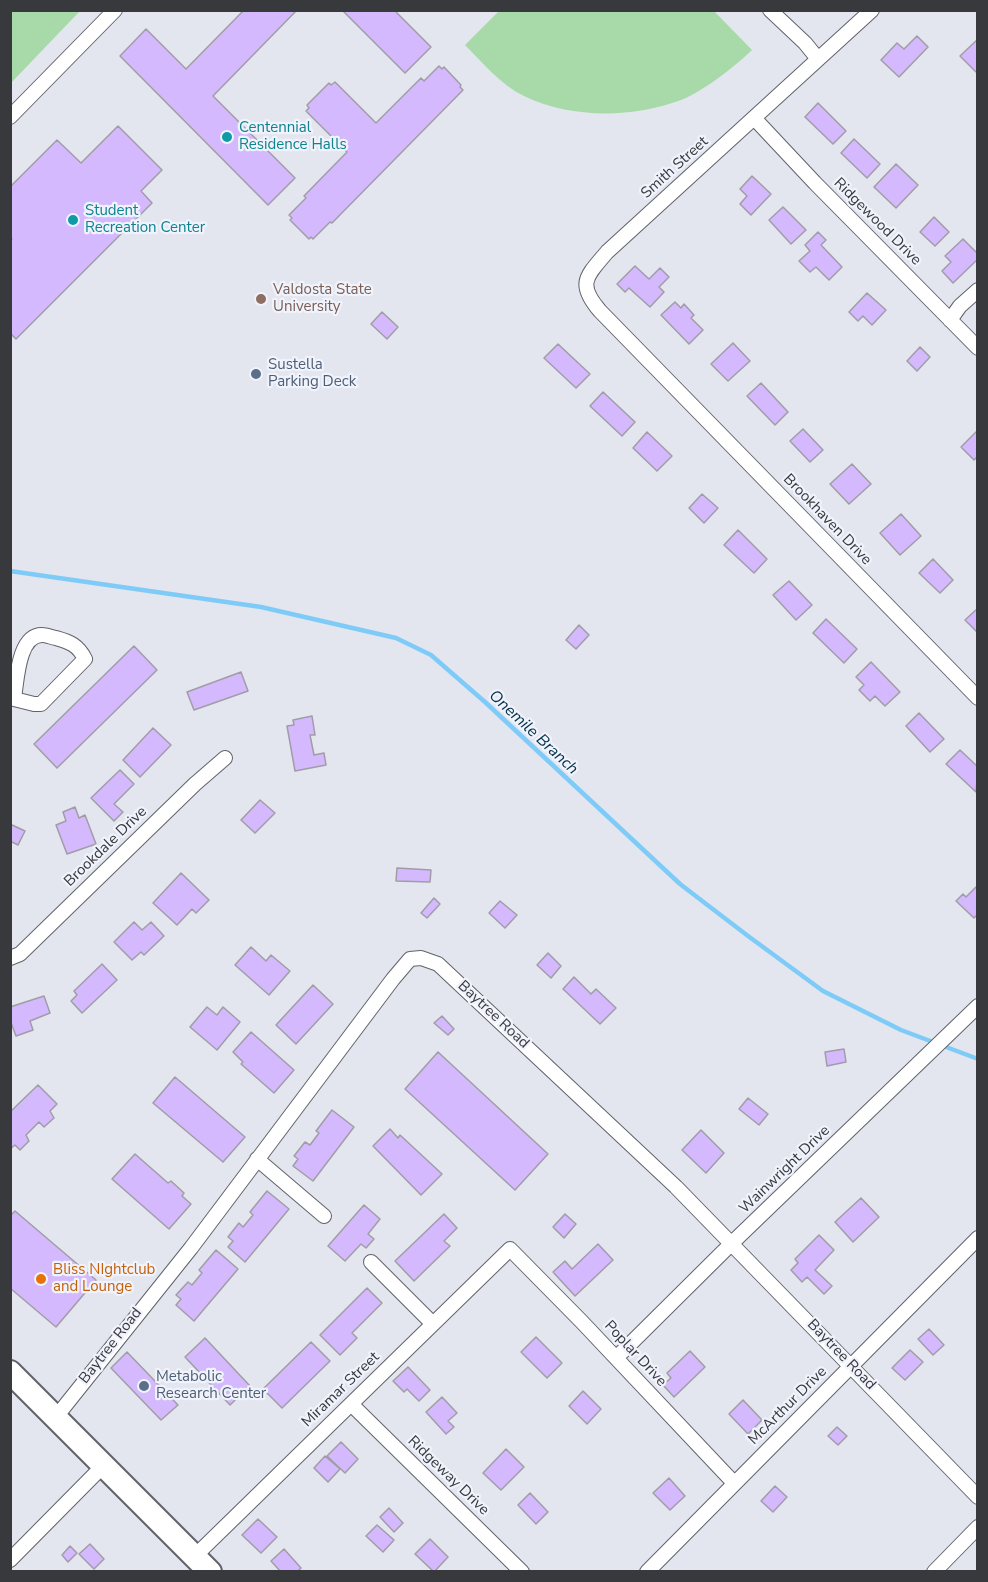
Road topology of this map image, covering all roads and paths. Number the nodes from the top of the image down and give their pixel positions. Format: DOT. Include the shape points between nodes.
graph roads {
  1 [pos="115,10"];
  2 [pos="770,10"];
  3 [pos="872,10"];
  4 [pos="818,59"];
  5 [pos="10,117"];
  6 [pos="754,118"];
  7 [pos="978,290"];
  8 [pos="950,320"];
  9 [pos="978,348"];
  10 [pos="652,365"];
  11 [pos="12,698"];
  12 [pos="978,698"];
  13 [pos="225,758"];
  14 [pos="10,958"];
  15 [pos="978,1006"];
  16 [pos="257,1159"];
  17 [pos="324,1216"];
  18 [pos="978,1238"];
  19 [pos="732,1243"];
  20 [pos="510,1249"];
  21 [pos="371,1263"];
  22 [pos="433,1324"];
  23 [pos="616,1358"];
  24 [pos="851,1365"];
  25 [pos="10,1372"];
  26 [pos="351,1404"];
  27 [pos="56,1417"];
  28 [pos="104,1465"];
  29 [pos="734,1483"];
  30 [pos="978,1497"];
  31 [pos="978,1527"];
  32 [pos="10,1560"];
  33 [pos="203,1564"];
  34 [pos="522,1572"];
  35 [pos="647,1572"];
  36 [pos="933,1572"];
  1 -- 5 [label="street"];
  2 -- 4 [label="street"];
  3 -- 4 [label="street, Smith Street"];
  4 -- 6 [label="street, Smith Street"];
  6 -- 8 [label="street, Ridgewood Drive"];
  6 -- 10 [label="street, Smith Street" via="607,252 587,276 586,291 593,303"];
  7 -- 8 [label="street"];
  8 -- 9 [label="street, Ridgewood Drive"];
  10 -- 12 [label="street, Brookhaven Drive"];
  11 -- 11 [label="street" via="24,646 30,639 41,635 69,641 80,649 85,659 41,704"];
  13 -- 14 [label="street, Brookdale Drive" via="20,954"];
  15 -- 19 [label="street, Wainwright Drive"];
  16 -- 17 [label="street"];
  16 -- 19 [label="street, Baytree Road" via="393,979 410,959 422,958 447,972"];
  16 -- 27 [label="street, Baytree Road"];
  18 -- 24 [label="street, McArthur Drive"];
  19 -- 23 [label="street, Wainwright Drive"];
  19 -- 24 [label="street, Baytree Road"];
  20 -- 22 [label="street, Miramar Street"];
  20 -- 23 [label="street, Poplar Drive"];
  21 -- 22 [label="street"];
  22 -- 26 [label="street, Miramar Street"];
  23 -- 29 [label="street, Poplar Drive"];
  24 -- 29 [label="street, McArthur Drive"];
  24 -- 30 [label="street, Baytree Road"];
  25 -- 27 [label="main road"];
  26 -- 33 [label="street, Miramar Street"];
  26 -- 34 [label="street, Ridgeway Drive"];
  27 -- 28 [label="main road"];
  28 -- 32 [label="street"];
  28 -- 33 [label="main road"];
  29 -- 35 [label="street, McArthur Drive"];
  31 -- 36 [label="street"];
}
